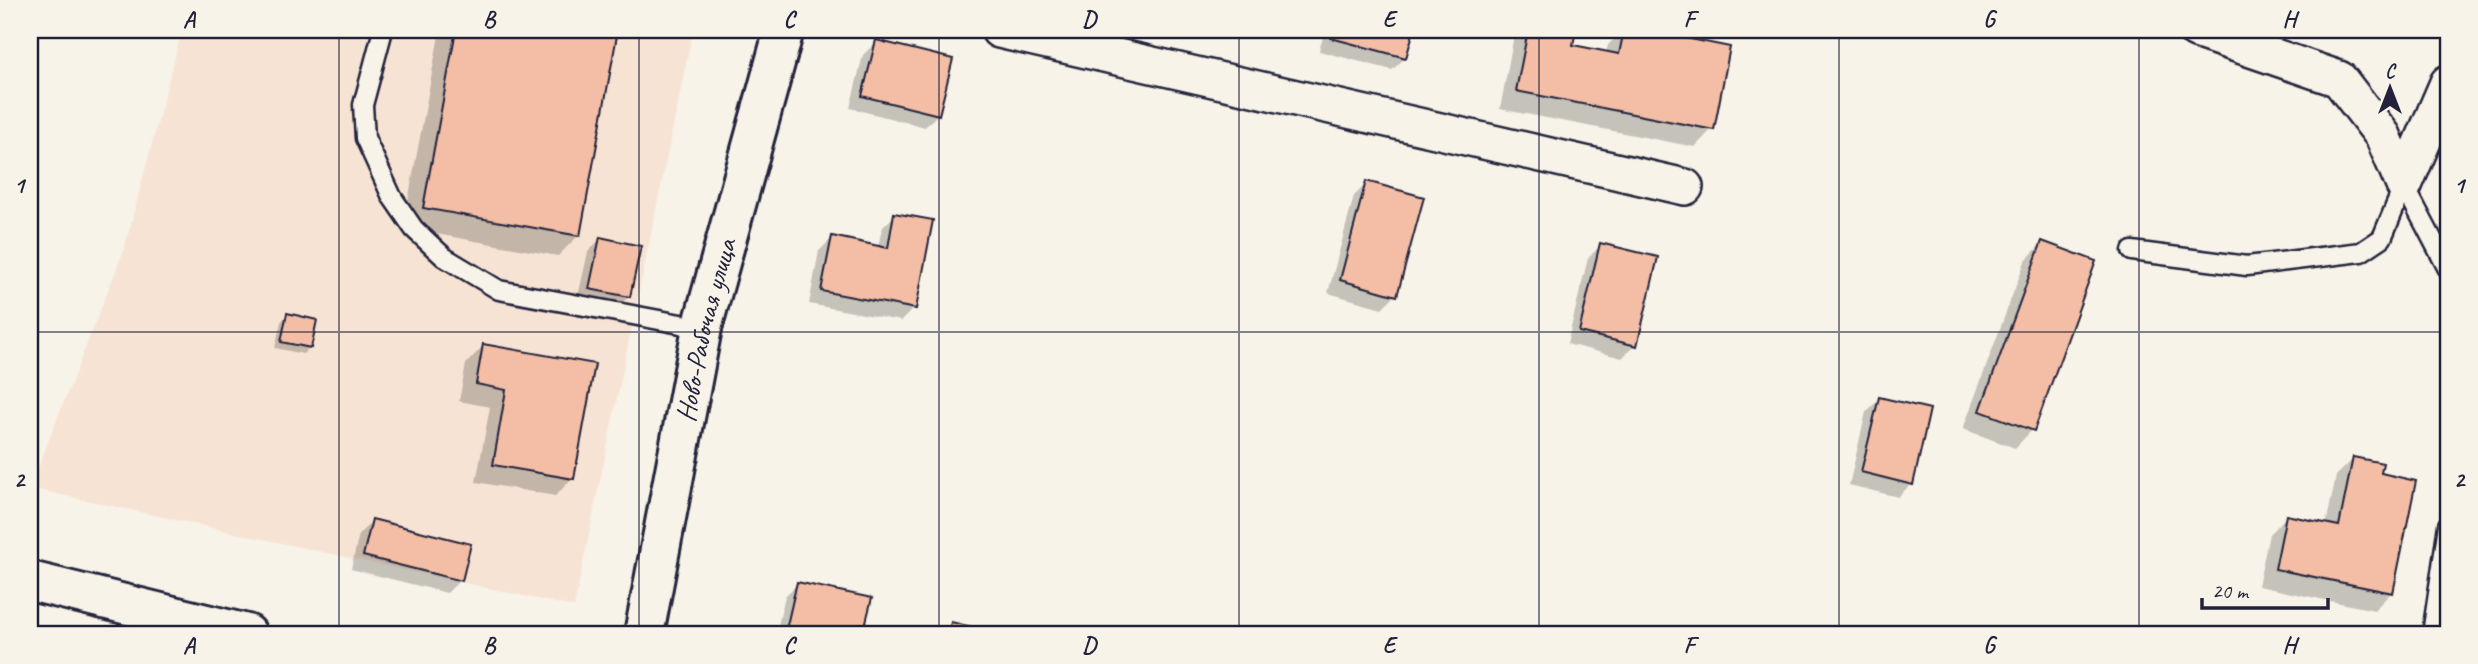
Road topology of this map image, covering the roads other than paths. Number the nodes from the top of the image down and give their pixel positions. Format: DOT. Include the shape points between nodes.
graph roads {
  1 [pos="383,30"];
  2 [pos="784,30"];
  3 [pos="999,30"];
  4 [pos="2196,30"];
  5 [pos="2448,83"];
  6 [pos="2404,184"];
  7 [pos="1685,187"];
  8 [pos="2132,251"];
  9 [pos="2448,269"];
  10 [pos="702,328"];
  11 [pos="2448,525"];
  12 [pos="30,581"];
  13 [pos="247,634"];
  14 [pos="644,634"];
  15 [pos="2432,634"];
  1 -- 10 [label="lane" via="363,105 365,138 391,197 414,229 444,257 499,290"];
  2 -- 10 [label="street, Ново-Рабочая улица"];
  3 -- 7 [label="street"];
  4 -- 6 [label="street" via="2339,79 2384,135"];
  5 -- 6 [label="street"];
  6 -- 8 [label="lane" via="2382,239 2361,253 2247,267"];
  6 -- 9 [label="lane"];
  10 -- 14 [label="street, Ново-Рабочая улица"];
  11 -- 15 [label="lane"];
  12 -- 13 [label="street"];
}
